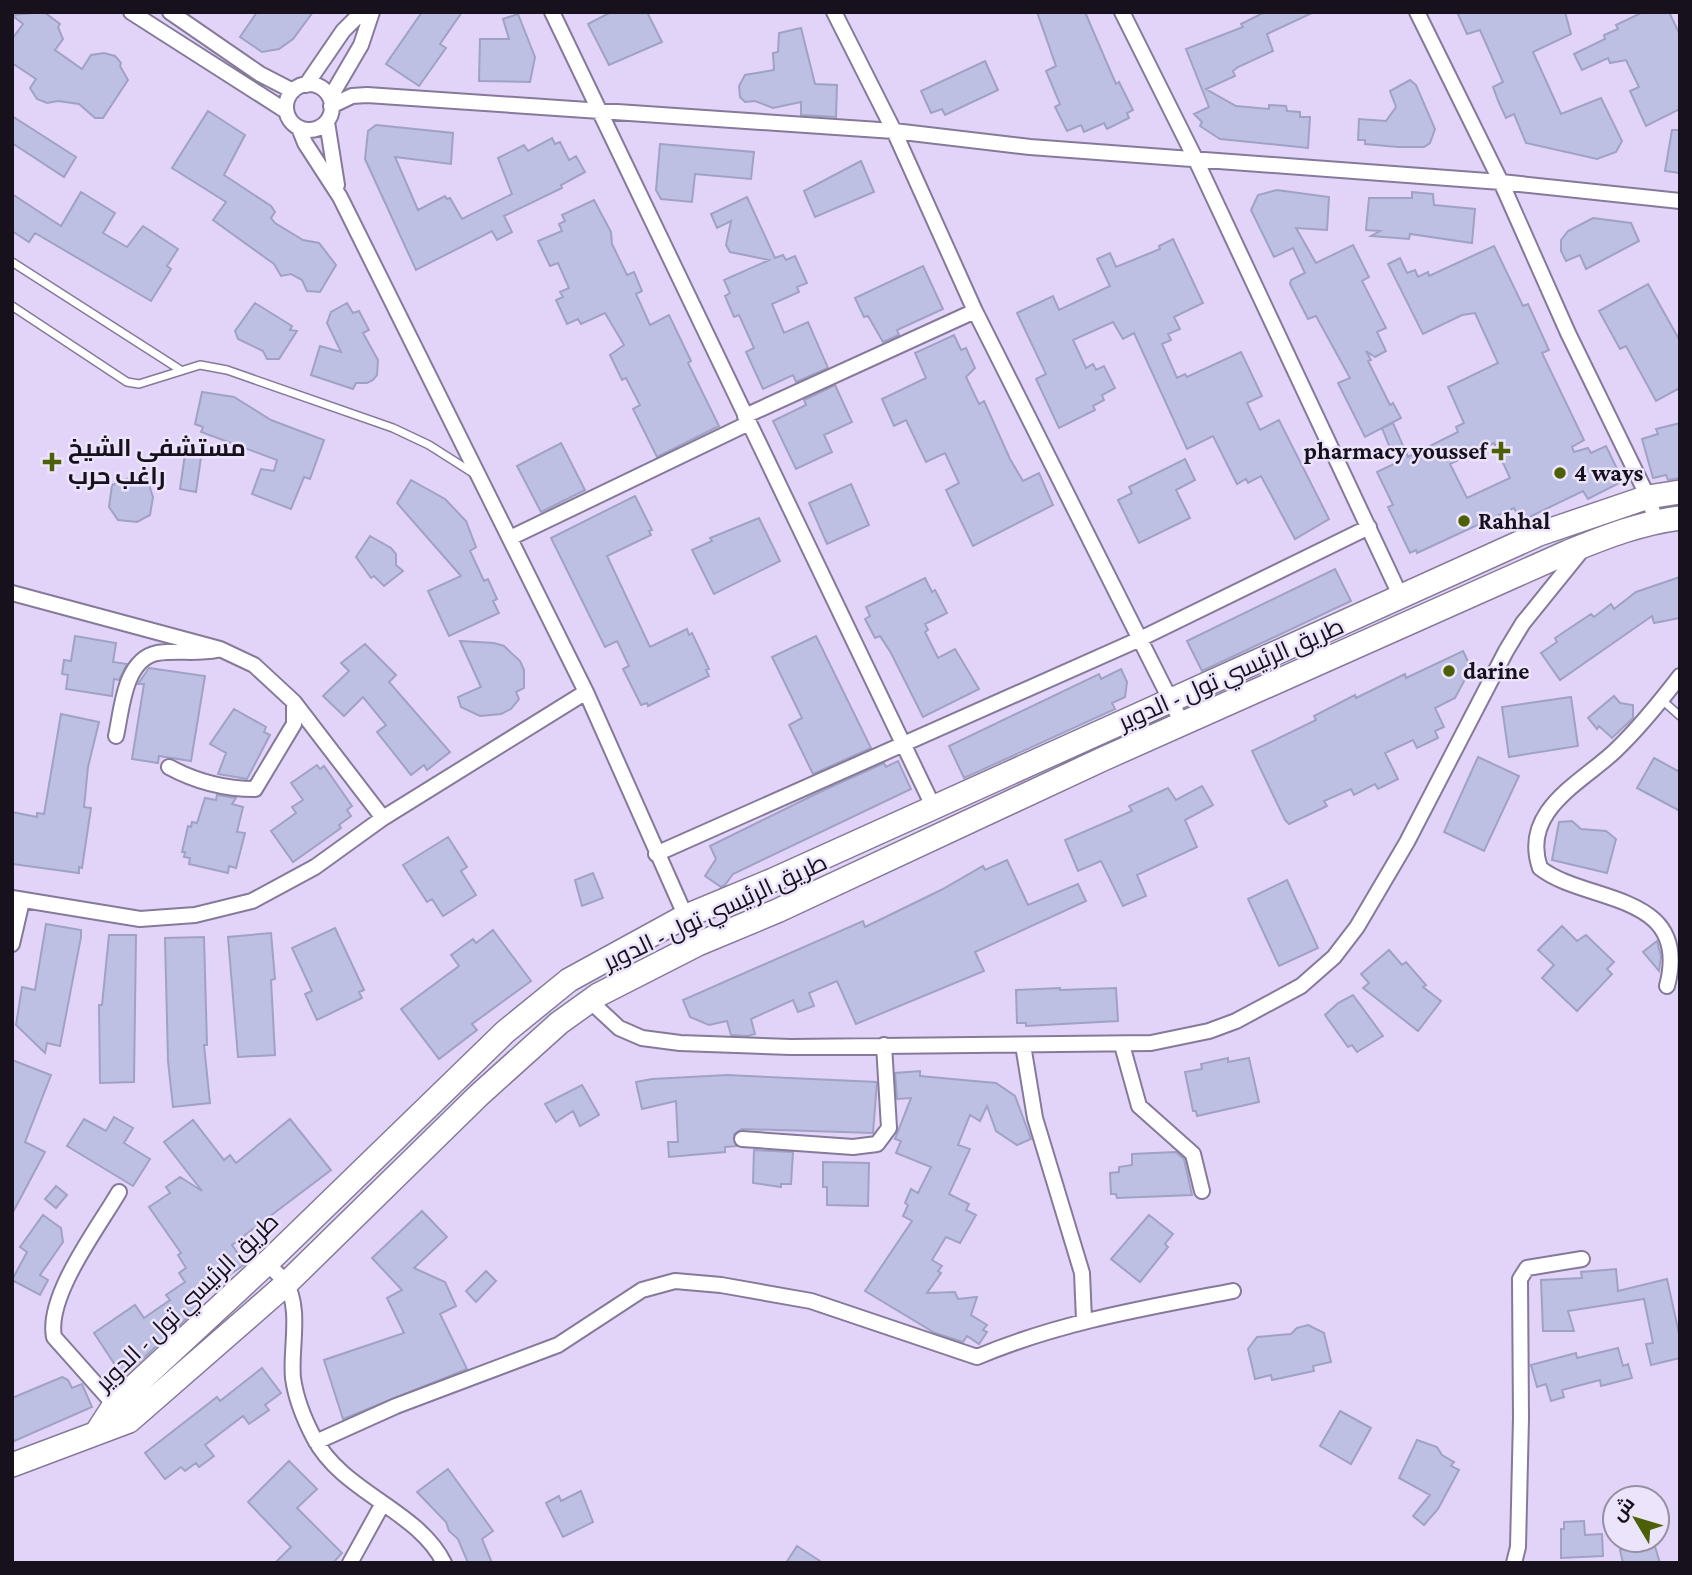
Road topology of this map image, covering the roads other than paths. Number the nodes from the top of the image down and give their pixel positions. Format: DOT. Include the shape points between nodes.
graph roads {
  1 [pos="131,12"];
  2 [pos="170,12"];
  3 [pos="362,12"];
  4 [pos="372,12"];
  5 [pos="552,12"];
  6 [pos="834,12"];
  7 [pos="1122,12"];
  8 [pos="1417,12"];
  9 [pos="300,88"];
  10 [pos="330,102"];
  11 [pos="286,111"];
  12 [pos="600,113"];
  13 [pos="327,122"];
  14 [pos="299,128"];
  15 [pos="894,131"];
  16 [pos="1195,158"];
  17 [pos="1501,182"];
  18 [pos="340,197"];
  19 [pos="1680,201"];
  20 [pos="12,262"];
  21 [pos="12,306"];
  22 [pos="975,311"];
  23 [pos="179,369"];
  24 [pos="747,419"];
  25 [pos="479,477"];
  26 [pos="1680,492"];
  27 [pos="1648,497"];
  28 [pos="1680,518"];
  29 [pos="1656,521"];
  30 [pos="1368,527"];
  31 [pos="510,538"];
  32 [pos="1586,545"];
  33 [pos="12,593"];
  34 [pos="1400,595"];
  35 [pos="1140,639"];
  36 [pos="220,649"];
  37 [pos="1680,676"];
  38 [pos="586,692"];
  39 [pos="1662,700"];
  40 [pos="1171,701"];
  41 [pos="294,702"];
  42 [pos="1680,716"];
  43 [pos="1183,725"];
  44 [pos="116,736"];
  45 [pos="904,745"];
  46 [pos="169,766"];
  47 [pos="933,806"];
  48 [pos="383,818"];
  49 [pos="656,854"];
  50 [pos="17,900"];
  51 [pos="684,917"];
  52 [pos="12,944"];
  53 [pos="698,944"];
  54 [pos="1667,986"];
  55 [pos="590,1001"];
  56 [pos="884,1045"];
  57 [pos="1023,1045"];
  58 [pos="1122,1045"];
  59 [pos="742,1139"];
  60 [pos="1202,1191"];
  61 [pos="119,1192"];
  62 [pos="1582,1259"];
  63 [pos="267,1263"];
  64 [pos="286,1284"];
  65 [pos="1233,1291"];
  66 [pos="1084,1320"];
  67 [pos="122,1413"];
  68 [pos="316,1442"];
  69 [pos="12,1465"];
  70 [pos="382,1504"];
  71 [pos="350,1563"];
  72 [pos="444,1563"];
  73 [pos="1514,1563"];
  1 -- 11 [label="street"];
  2 -- 9 [label="street" via="260,74"];
  3 -- 9 [label="street"];
  4 -- 10 [label="street"];
  5 -- 12 [label="street"];
  6 -- 15 [label="street"];
  7 -- 16 [label="street"];
  8 -- 17 [label="street"];
  9 -- 10 [label="street" via="320,88"];
  9 -- 11 [label="street"];
  10 -- 12 [label="street" via="367,96"];
  10 -- 13 [label="street"];
  11 -- 14 [label="street"];
  12 -- 15 [label="street"];
  12 -- 24 [label="street"];
  13 -- 14 [label="street" via="314,130"];
  13 -- 18 [label="street"];
  14 -- 18 [label="street"];
  15 -- 16 [label="street" via="1031,147"];
  15 -- 22 [label="street"];
  16 -- 17 [label="street"];
  16 -- 30 [label="street"];
  17 -- 19 [label="street"];
  17 -- 27 [label="street"];
  18 -- 25 [label="street"];
  20 -- 23 [label="lane"];
  21 -- 23 [label="lane" via="127,382 139,384"];
  22 -- 24 [label="street"];
  22 -- 35 [label="street"];
  23 -- 25 [label="lane" via="200,365 227,370 393,428"];
  24 -- 31 [label="street"];
  24 -- 45 [label="street"];
  25 -- 31 [label="street"];
  26 -- 27 [label="main road, طريق الرئيسي تول - الدوير"];
  27 -- 29 [label="street"];
  27 -- 34 [label="main road, طريق الرئيسي تول - الدوير" via="1539,534"];
  28 -- 29 [label="main road, طريق الرئيسي تول - الدوير"];
  29 -- 32 [label="main road, طريق الرئيسي تول - الدوير"];
  30 -- 34 [label="street"];
  30 -- 35 [label="street"];
  31 -- 38 [label="street"];
  32 -- 43 [label="main road, طريق الرئيسي تول - الدوير"];
  32 -- 58 [label="street" via="1523,623 1382,886 1334,957 1301,986 1236,1021 1183,1037"];
  33 -- 36 [label="street"];
  34 -- 40 [label="main road, طريق الرئيسي تول - الدوير"];
  35 -- 40 [label="street"];
  35 -- 45 [label="street"];
  36 -- 41 [label="street" via="254,665"];
  36 -- 44 [label="street" via="142,658 133,670"];
  37 -- 39 [label="street"];
  38 -- 48 [label="street"];
  38 -- 49 [label="street"];
  39 -- 42 [label="lane"];
  39 -- 54 [label="street" via="1610,756 1565,789 1535,845 1540,868 1554,879 1630,900 1661,920 1673,940 1675,956"];
  40 -- 43 [label="street"];
  40 -- 47 [label="main road, طريق الرئيسي تول - الدوير"];
  41 -- 46 [label="street" via="294,724 255,789 201,781"];
  41 -- 48 [label="street"];
  43 -- 53 [label="main road, طريق الرئيسي تول - الدوير"];
  45 -- 47 [label="street"];
  45 -- 49 [label="street"];
  47 -- 51 [label="main road, طريق الرئيسي تول - الدوير"];
  48 -- 50 [label="street" via="285,885 221,910 140,919"];
  49 -- 51 [label="street"];
  50 -- 52 [label="street"];
  51 -- 53 [label="street"];
  51 -- 63 [label="main road, طريق الرئيسي تول - الدوير" via="569,981 505,1032"];
  53 -- 55 [label="main road, طريق الرئيسي تول - الدوير"];
  55 -- 56 [label="street" via="619,1028 642,1038 803,1047"];
  55 -- 64 [label="main road, طريق الرئيسي تول - الدوير" via="479,1096"];
  56 -- 57 [label="street"];
  56 -- 59 [label="street" via="888,1128 877,1144 853,1147"];
  57 -- 58 [label="street"];
  57 -- 66 [label="street" via="1035,1118 1082,1273"];
  58 -- 60 [label="street" via="1139,1106 1194,1154"];
  61 -- 67 [label="street" via="59,1297 52,1324 54,1337"];
  62 -- 73 [label="street" via="1527,1268 1520,1279 1521,1430"];
  63 -- 64 [label="street"];
  63 -- 67 [label="main road, طريق الرئيسي تول - الدوير"];
  64 -- 67 [label="main road, طريق الرئيسي تول - الدوير"];
  64 -- 68 [label="street" via="293,1312 293,1378 300,1409"];
  65 -- 66 [label="street"];
  66 -- 68 [label="street" via="1026,1336 977,1357 811,1301 675,1281 642,1290 558,1345 396,1406"];
  67 -- 69 [label="main road, طريق الرئيسي تول - الدوير" via="97,1432"];
  68 -- 70 [label="street" via="349,1481"];
  70 -- 71 [label="street"];
  70 -- 72 [label="street" via="426,1538"];
}
